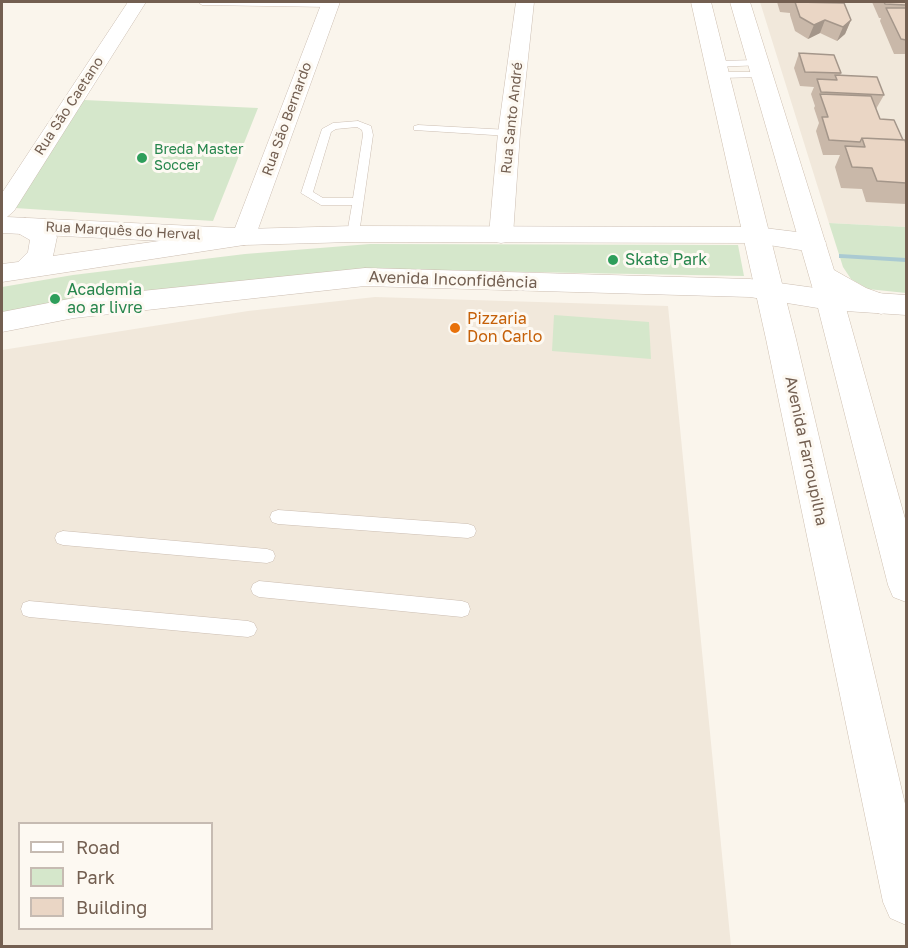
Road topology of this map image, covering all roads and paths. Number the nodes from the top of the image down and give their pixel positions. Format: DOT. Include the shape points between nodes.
graph roads {
  1 [pos="137,2"];
  2 [pos="202,2"];
  3 [pos="525,2"];
  4 [pos="701,2"];
  5 [pos="740,2"];
  6 [pos="330,3"];
  7 [pos="716,69"];
  8 [pos="761,69"];
  9 [pos="418,128"];
  10 [pos="509,133"];
  11 [pos="357,202"];
  12 [pos="2,211"];
  13 [pos="13,226"];
  14 [pos="353,234"];
  15 [pos="501,235"];
  16 [pos="756,235"];
  17 [pos="244,237"];
  18 [pos="813,243"];
  19 [pos="14,271"];
  20 [pos="826,287"];
  21 [pos="768,291"];
  22 [pos="893,304"];
  23 [pos="2,322"];
  24 [pos="278,517"];
  25 [pos="468,531"];
  26 [pos="63,538"];
  27 [pos="267,555"];
  28 [pos="906,585"];
  29 [pos="259,589"];
  30 [pos="29,609"];
  31 [pos="462,609"];
  32 [pos="248,629"];
  33 [pos="906,902"];
  1 -- 12 [label="street, Rua São Caetano"];
  2 -- 6 [label="lane"];
  3 -- 10 [label="street, Rua Santo André"];
  4 -- 7 [label="main road, Avenida Farroupilha"];
  5 -- 8 [label="main road"];
  6 -- 17 [label="street, Rua São Bernardo"];
  7 -- 8 [label="lane"];
  7 -- 16 [label="main road, Avenida Farroupilha"];
  8 -- 18 [label="main road"];
  9 -- 10 [label="lane"];
  10 -- 15 [label="street, Rua Santo André"];
  11 -- 11 [label="lane" via="367,128 352,124 333,126 326,131 307,193 321,201"];
  11 -- 14 [label="lane"];
  13 -- 17 [label="street, Rua Marquês do Herval"];
  13 -- 19 [label="main road" via="44,237 41,255"];
  14 -- 15 [label="main road"];
  14 -- 17 [label="main road"];
  15 -- 16 [label="main road"];
  16 -- 18 [label="main road"];
  16 -- 21 [label="main road, Avenida Farroupilha"];
  17 -- 19 [label="main road"];
  18 -- 20 [label="main road"];
  20 -- 21 [label="main road, Avenida Inconfidência"];
  20 -- 22 [label="main road, Avenida Inconfidência"];
  20 -- 28 [label="main road"];
  21 -- 23 [label="main road, Avenida Inconfidência" via="365,277 74,308"];
  21 -- 33 [label="main road, Avenida Farroupilha"];
  24 -- 25 [label="lane"];
  26 -- 27 [label="lane"];
  29 -- 31 [label="lane"];
  30 -- 32 [label="lane"];
}
